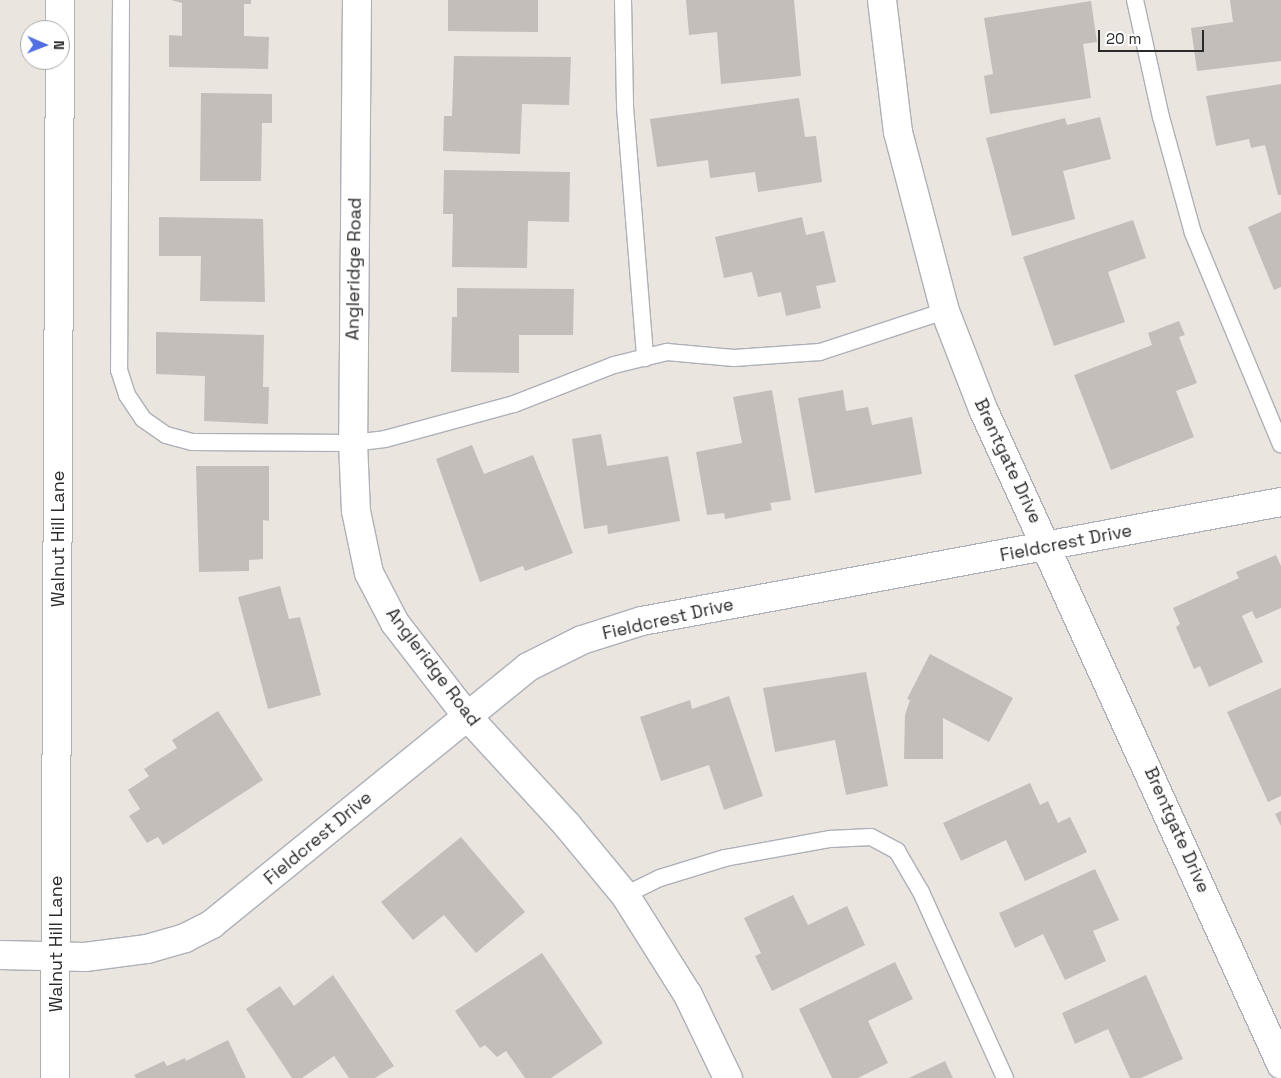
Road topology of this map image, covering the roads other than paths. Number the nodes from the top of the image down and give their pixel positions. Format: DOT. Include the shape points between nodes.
graph roads {
  1 [pos="60,0"];
  2 [pos="121,0"];
  3 [pos="357,0"];
  4 [pos="623,0"];
  5 [pos="882,0"];
  6 [pos="1135,0"];
  7 [pos="945,311"];
  8 [pos="645,358"];
  9 [pos="353,443"];
  10 [pos="1281,444"];
  11 [pos="1281,502"];
  12 [pos="1048,547"];
  13 [pos="466,715"];
  14 [pos="625,895"];
  15 [pos="0,955"];
  16 [pos="56,956"];
  17 [pos="1281,1064"];
  18 [pos="55,1078"];
  19 [pos="728,1078"];
  20 [pos="1005,1078"];
  1 -- 16 [label="street, Walnut Hill Lane"];
  2 -- 9 [label="lane" via="120,370 127,395 144,419 166,435 192,442"];
  3 -- 9 [label="street, Angleridge Road"];
  4 -- 8 [label="lane" via="625,107"];
  5 -- 7 [label="street, Brentgate Drive" via="898,132"];
  6 -- 10 [label="lane" via="1161,117 1192,233"];
  7 -- 8 [label="lane" via="820,352 734,358 667,352"];
  7 -- 12 [label="street, Brentgate Drive" via="983,409"];
  8 -- 9 [label="lane" via="614,365 514,404 385,439"];
  9 -- 13 [label="street, Angleridge Road" via="356,511 369,573 395,623"];
  11 -- 12 [label="street, Fieldcrest Drive"];
  12 -- 13 [label="street, Fieldcrest Drive" via="642,621 582,640 528,667"];
  12 -- 17 [label="street, Brentgate Drive"];
  13 -- 14 [label="street, Angleridge Road" via="567,825"];
  13 -- 16 [label="street, Fieldcrest Drive" via="212,924 185,938 147,949 85,957"];
  14 -- 19 [label="street, Angleridge Road" via="688,995"];
  14 -- 20 [label="lane" via="660,878 725,858 830,839 871,837 897,850 922,892"];
  15 -- 16 [label="street, Fieldcrest Drive"];
  16 -- 18 [label="street, Walnut Hill Lane"];
}
